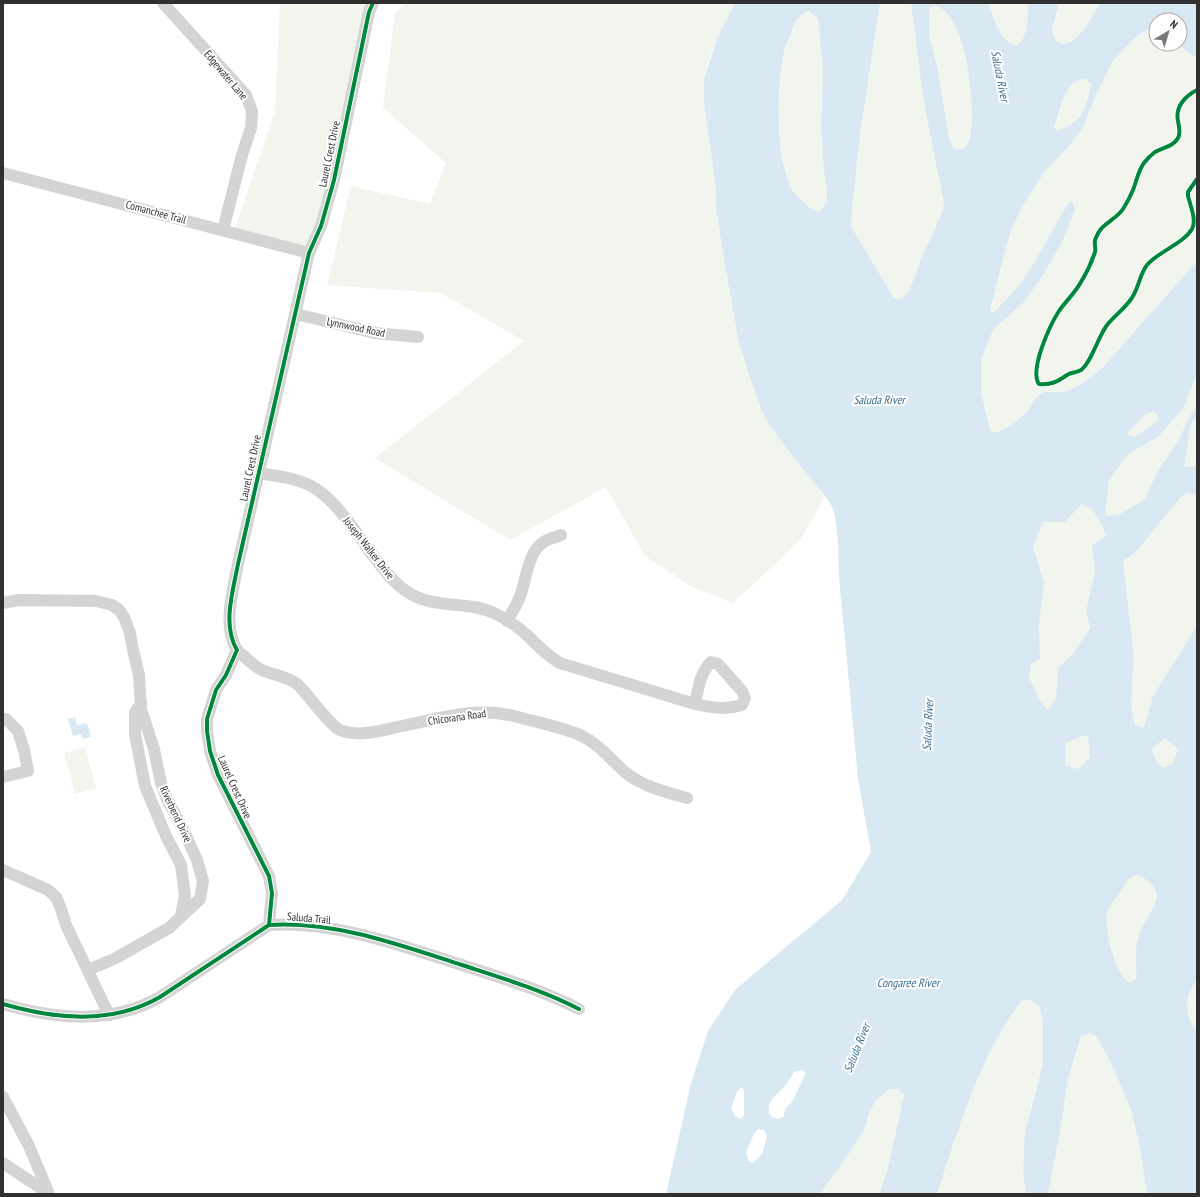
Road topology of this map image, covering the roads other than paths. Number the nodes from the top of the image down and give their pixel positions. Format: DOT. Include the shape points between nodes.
graph roads {
  1 [pos="164,3"];
  2 [pos="373,3"];
  3 [pos="3,172"];
  4 [pos="223,230"];
  5 [pos="309,253"];
  6 [pos="296,314"];
  7 [pos="418,337"];
  8 [pos="258,473"];
  9 [pos="561,535"];
  10 [pos="3,603"];
  11 [pos="507,621"];
  12 [pos="237,650"];
  13 [pos="141,704"];
  14 [pos="695,704"];
  15 [pos="3,720"];
  16 [pos="3,777"];
  17 [pos="687,798"];
  18 [pos="3,870"];
  19 [pos="181,916"];
  20 [pos="269,925"];
  21 [pos="88,970"];
  22 [pos="3,1004"];
  23 [pos="579,1008"];
  24 [pos="109,1015"];
  25 [pos="3,1097"];
  26 [pos="3,1163"];
  27 [pos="48,1194"];
  1 -- 4 [label="street, Edgewater Lane" via="246,95 250,103 251,128"];
  2 -- 5 [label="street, Laurel Crest Drive" via="345,119 334,180 321,226"];
  3 -- 4 [label="street, Comanchee Trail"];
  4 -- 5 [label="street, Comanchee Trail"];
  5 -- 6 [label="street, Laurel Crest Drive"];
  6 -- 7 [label="street, Lynnwood Road" via="375,333"];
  6 -- 8 [label="street, Laurel Crest Drive"];
  8 -- 11 [label="street, Joseph Walker Drive" via="295,480 310,485 323,494 345,517 387,574 411,595 433,603 481,609"];
  8 -- 12 [label="street, Laurel Crest Drive" via="230,606 230,633"];
  9 -- 11 [label="street" via="541,543 535,549 520,598"];
  10 -- 13 [label="street, Riverbend Drive" via="19,600 96,600 119,610 130,633 139,675"];
  11 -- 14 [label="street, Joseph Walker Drive" via="547,655 568,666"];
  12 -- 17 [label="street, Chicorana Road" via="259,668 295,683 339,730 354,734 466,713 509,714 582,736 600,747 641,783"];
  12 -- 20 [label="street, Laurel Crest Drive" via="216,690 207,719 207,730 210,751 218,775 269,876 272,892"];
  13 -- 19 [label="street, Riverbend Drive" via="135,712 135,734 145,786 166,836 182,865 185,896"];
  13 -- 19 [label="street, Riverbend Drive" via="163,788 203,881 200,899"];
  14 -- 14 [label="street, Joseph Walker Drive" via="727,709 742,705 745,698 742,691 718,664 711,662 702,675"];
  15 -- 16 [label="street" via="6,719 18,731 28,771"];
  18 -- 21 [label="street" via="48,890 56,897 66,925"];
  19 -- 21 [label="street, Riverbend Drive" via="169,928"];
  20 -- 23 [label="street, Saluda Trail" via="318,926 389,942 527,986"];
  20 -- 24 [label="street" via="147,1004"];
  21 -- 24 [label="street"];
  22 -- 24 [label="street" via="46,1014"];
  25 -- 27 [label="street" via="29,1146"];
  26 -- 27 [label="street"];
}
